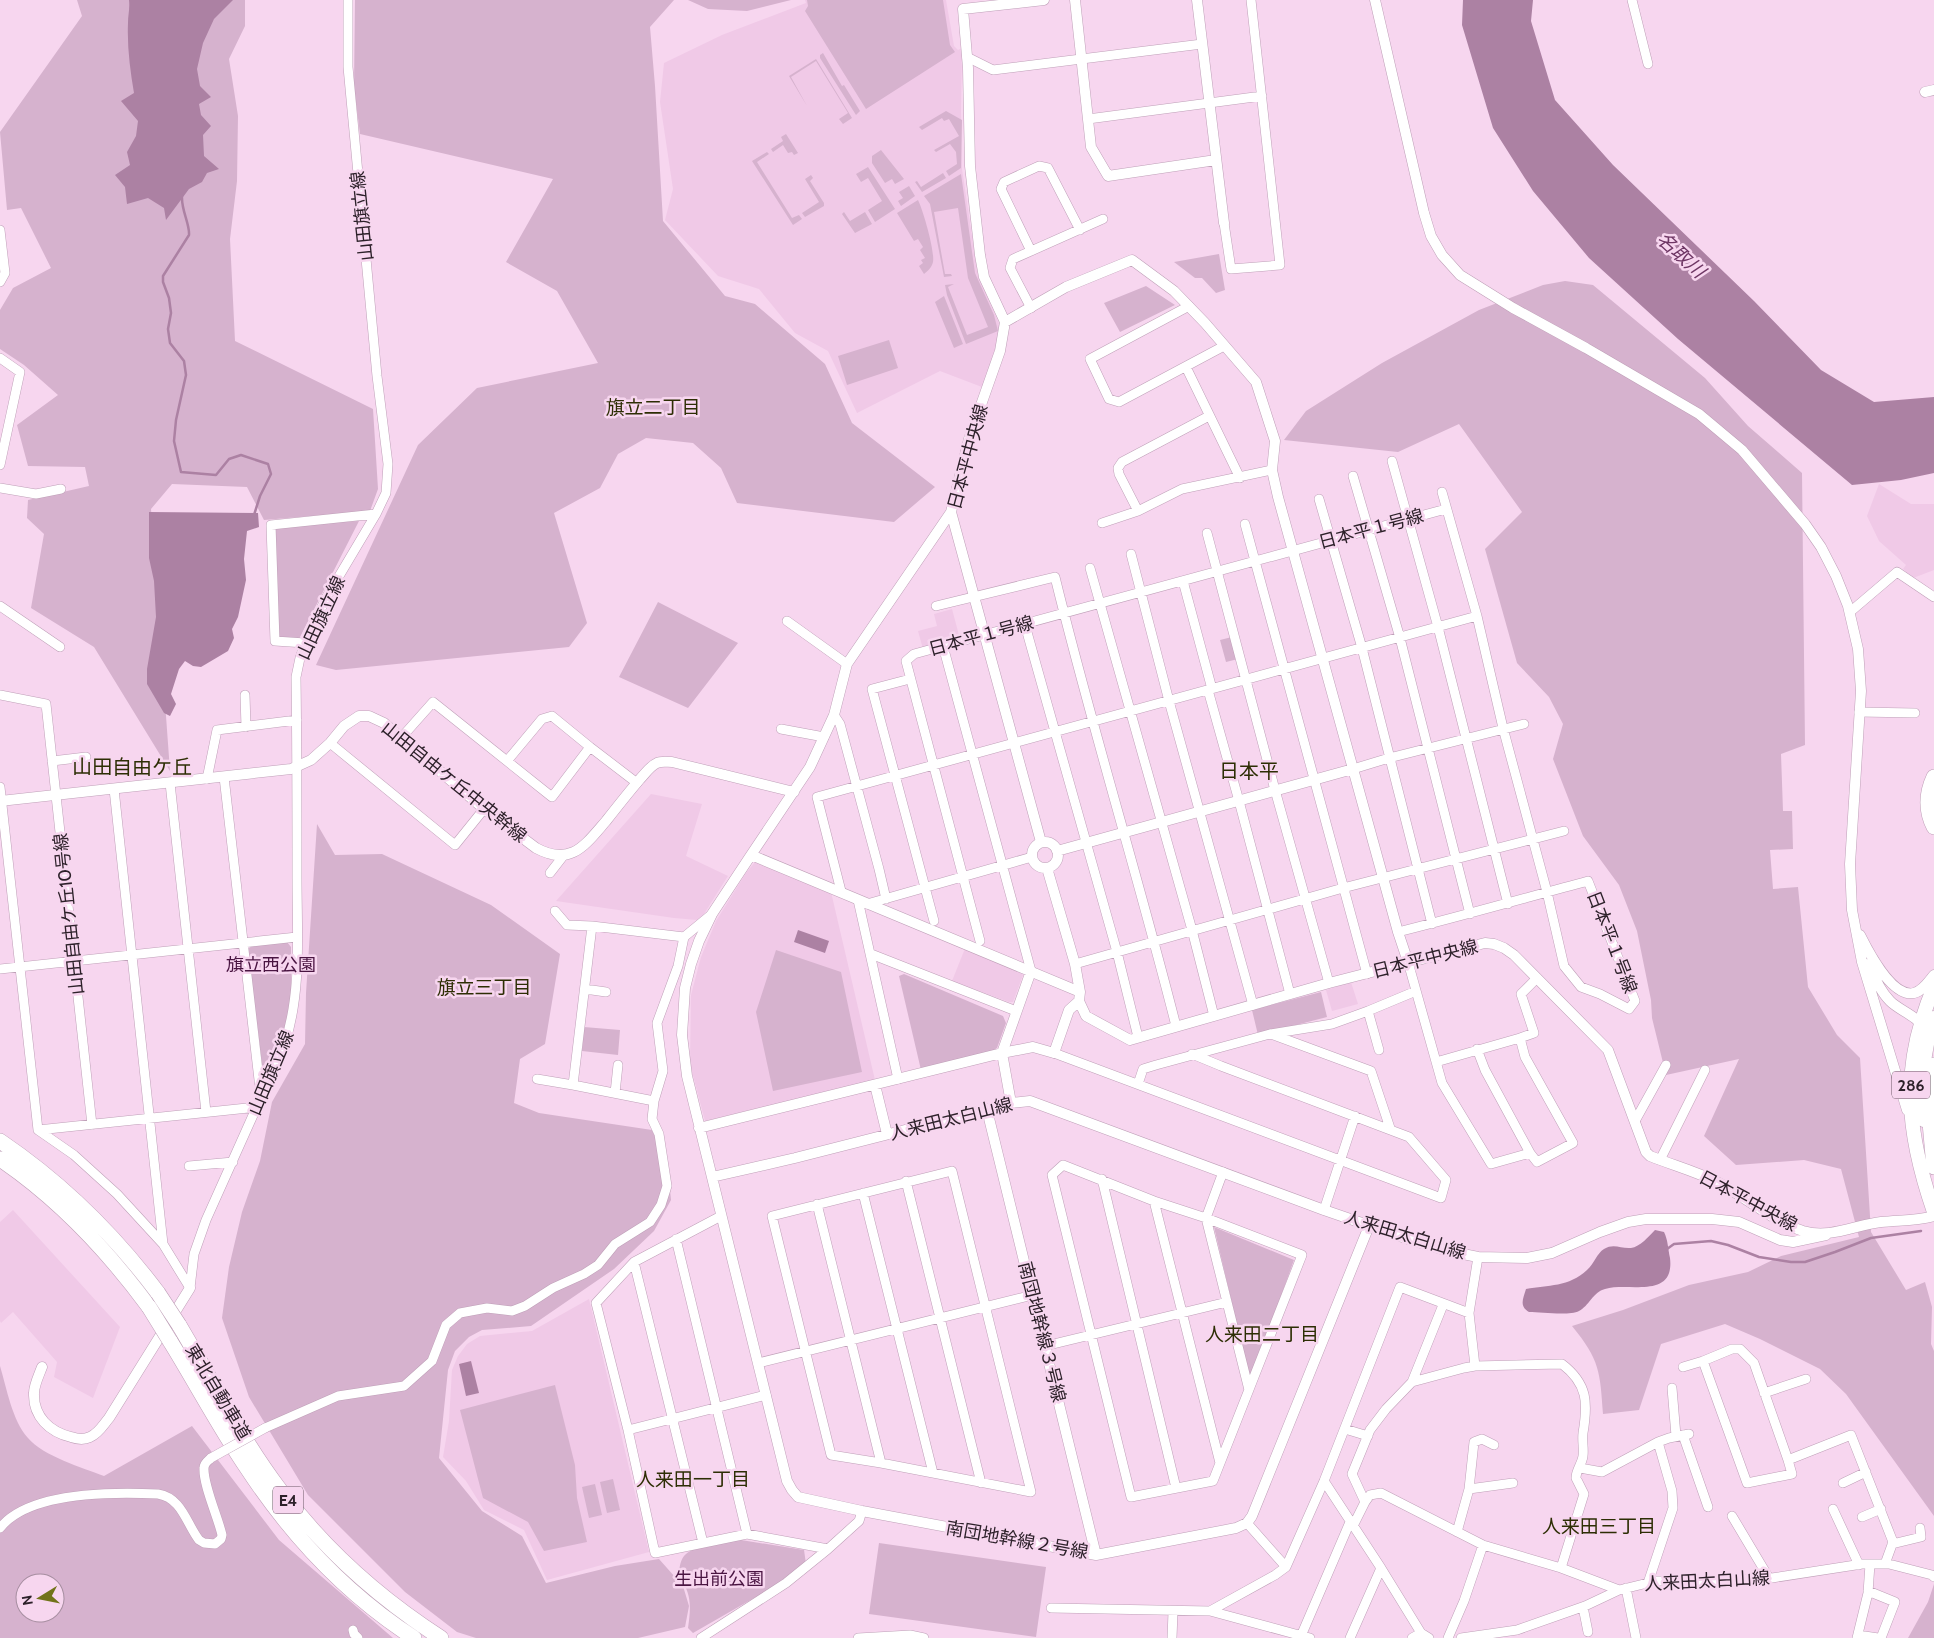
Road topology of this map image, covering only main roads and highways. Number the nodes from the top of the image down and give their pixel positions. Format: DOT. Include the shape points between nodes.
graph roads {
  1 [pos="1934,777"];
  2 [pos="1934,828"];
  3 [pos="1934,987"];
  4 [pos="1927,1020"];
  5 [pos="1934,1065"];
  6 [pos="0,1141"];
  7 [pos="0,1159"];
  8 [pos="1934,1167"];
  9 [pos="1934,1173"];
  10 [pos="1934,1212"];
  11 [pos="414,1638"];
  12 [pos="441,1638"];
  1 -- 2 [label="highway" via="1927,802"];
  3 -- 4 [label="highway, 286"];
  4 -- 9 [label="highway, 286" via="1922,1094 1926,1137"];
  4 -- 10 [label="highway, 286" via="1914,1055 1910,1110 1915,1148"];
  5 -- 8 [label="highway" via="1930,1111"];
  6 -- 12 [label="highway, 東北自動車道 / E4, bridge" via="83,1206 131,1258 179,1325 258,1458 328,1548 411,1618"];
  7 -- 11 [label="highway, 東北自動車道 / E4, bridge" via="74,1218 149,1307 246,1468 294,1533 347,1588"];
}
